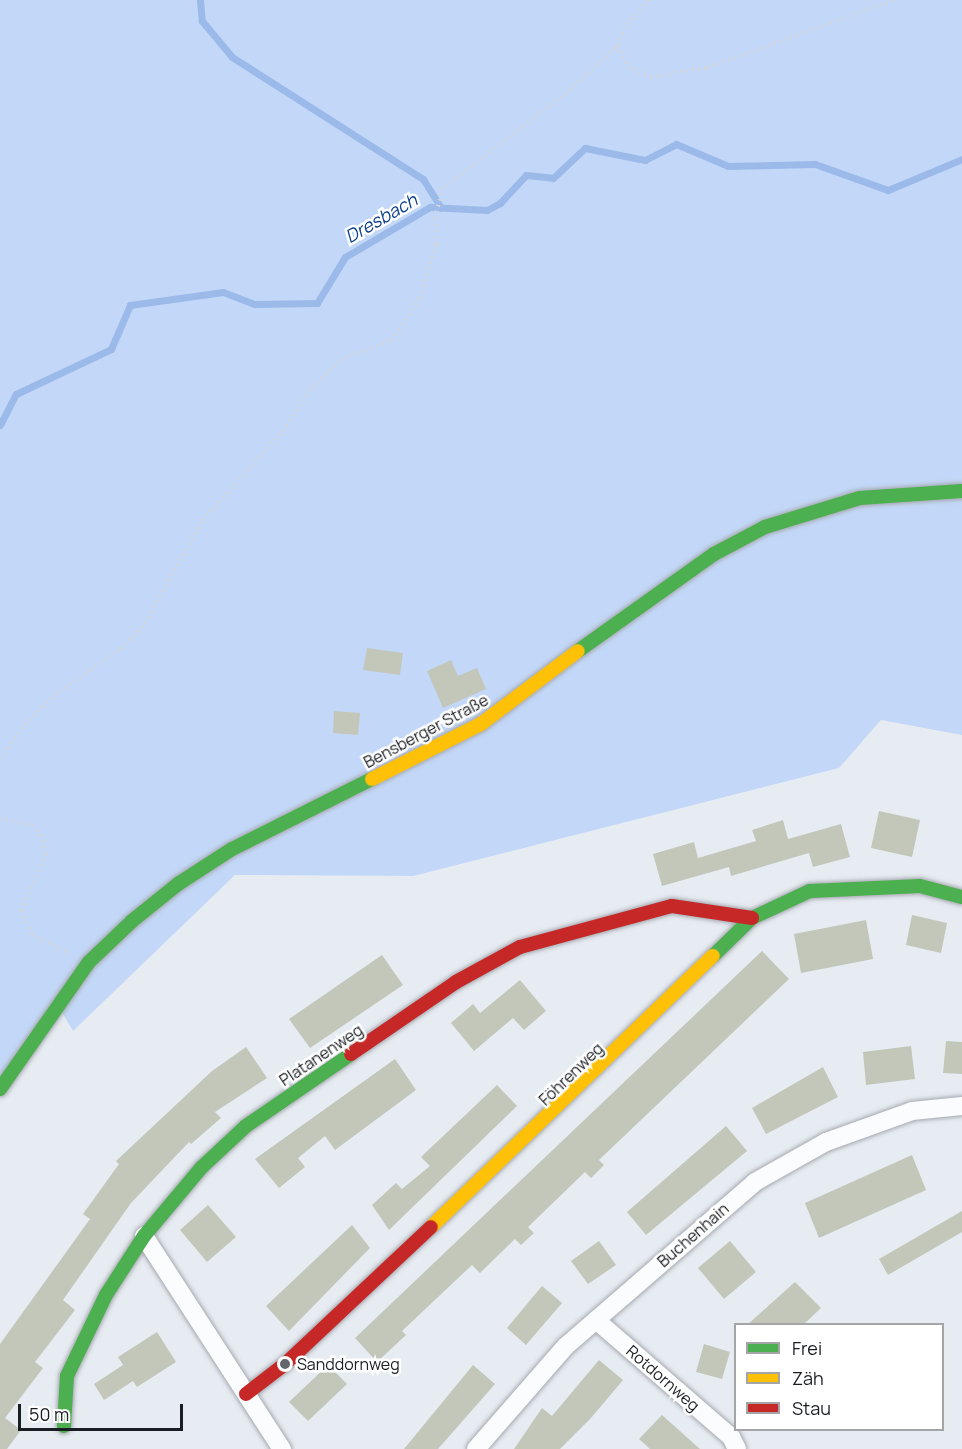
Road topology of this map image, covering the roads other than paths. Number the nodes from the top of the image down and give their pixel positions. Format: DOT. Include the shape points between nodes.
graph roads {
  1 [pos="962,491"];
  2 [pos="962,897"];
  3 [pos="752,918"];
  4 [pos="0,1089"];
  5 [pos="962,1106"];
  6 [pos="144,1236"];
  7 [pos="596,1320"];
  8 [pos="246,1394"];
  9 [pos="64,1426"];
  10 [pos="735,1438"];
  11 [pos="282,1449"];
  12 [pos="476,1449"];
  1 -- 4 [label="street, Bensberger Straße" via="860,498 765,527 714,554 638,606 481,724 232,849 178,884 89,962"];
  2 -- 3 [label="street, Föhrenweg" via="920,886 810,891"];
  3 -- 6 [label="street, Platanenweg" via="672,906 520,947 456,982 246,1126 202,1167"];
  3 -- 8 [label="street, Föhrenweg" via="576,1092 294,1356"];
  5 -- 7 [label="street, Buchenhain" via="912,1111 825,1142 755,1182"];
  6 -- 8 [label="street"];
  6 -- 9 [label="street, Platanenweg" via="106,1295 67,1376"];
  7 -- 10 [label="street, Rotdornweg"];
  7 -- 12 [label="street, Buchenhain" via="566,1346"];
  8 -- 11 [label="street"];
}
